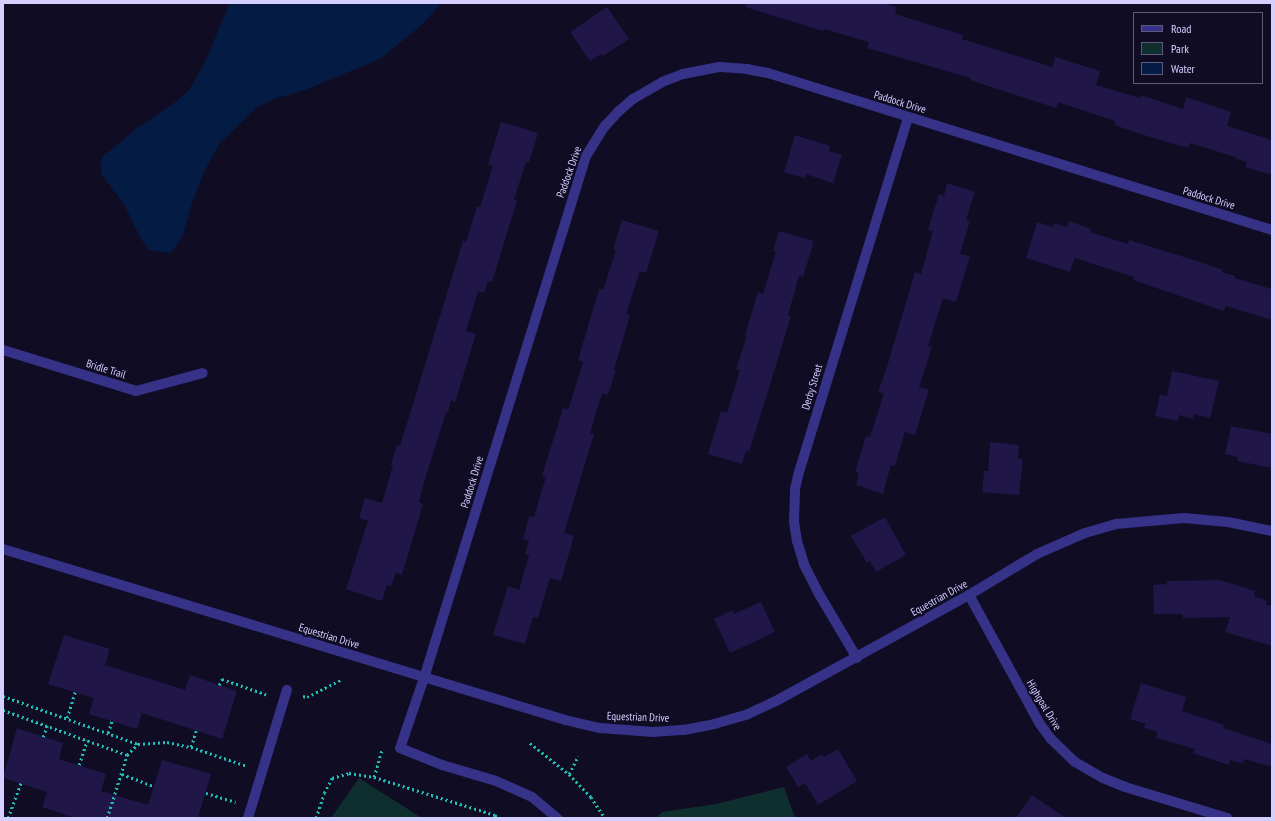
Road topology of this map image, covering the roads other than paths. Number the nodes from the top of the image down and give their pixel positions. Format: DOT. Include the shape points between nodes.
graph roads {
  1 [pos="908,117"];
  2 [pos="1272,230"];
  3 [pos="3,350"];
  4 [pos="203,373"];
  5 [pos="1272,531"];
  6 [pos="3,549"];
  7 [pos="969,595"];
  8 [pos="857,658"];
  9 [pos="424,678"];
  10 [pos="285,695"];
  11 [pos="248,818"];
  12 [pos="557,818"];
  13 [pos="1227,818"];
  1 -- 2 [label="street, Paddock Drive"];
  1 -- 8 [label="street, Derby Street" via="795,489 794,522 804,564"];
  1 -- 9 [label="street, Paddock Drive" via="768,73 720,67 683,74 662,82 633,99 605,126 593,143 581,171"];
  3 -- 4 [label="street, Bridle Trail" via="136,391"];
  5 -- 7 [label="street, Equestrian Drive" via="1228,522 1184,518 1116,524 1059,543"];
  6 -- 9 [label="street, Equestrian Drive"];
  7 -- 8 [label="street, Equestrian Drive"];
  7 -- 13 [label="street, Highgoal Drive" via="1040,724 1051,739 1075,762 1125,787"];
  8 -- 9 [label="street, Equestrian Drive" via="748,714 684,730 653,732 601,728 564,720"];
  9 -- 12 [label="street, Paddock Drive" via="400,748 532,797"];
  10 -- 11 [label="street"];
}
